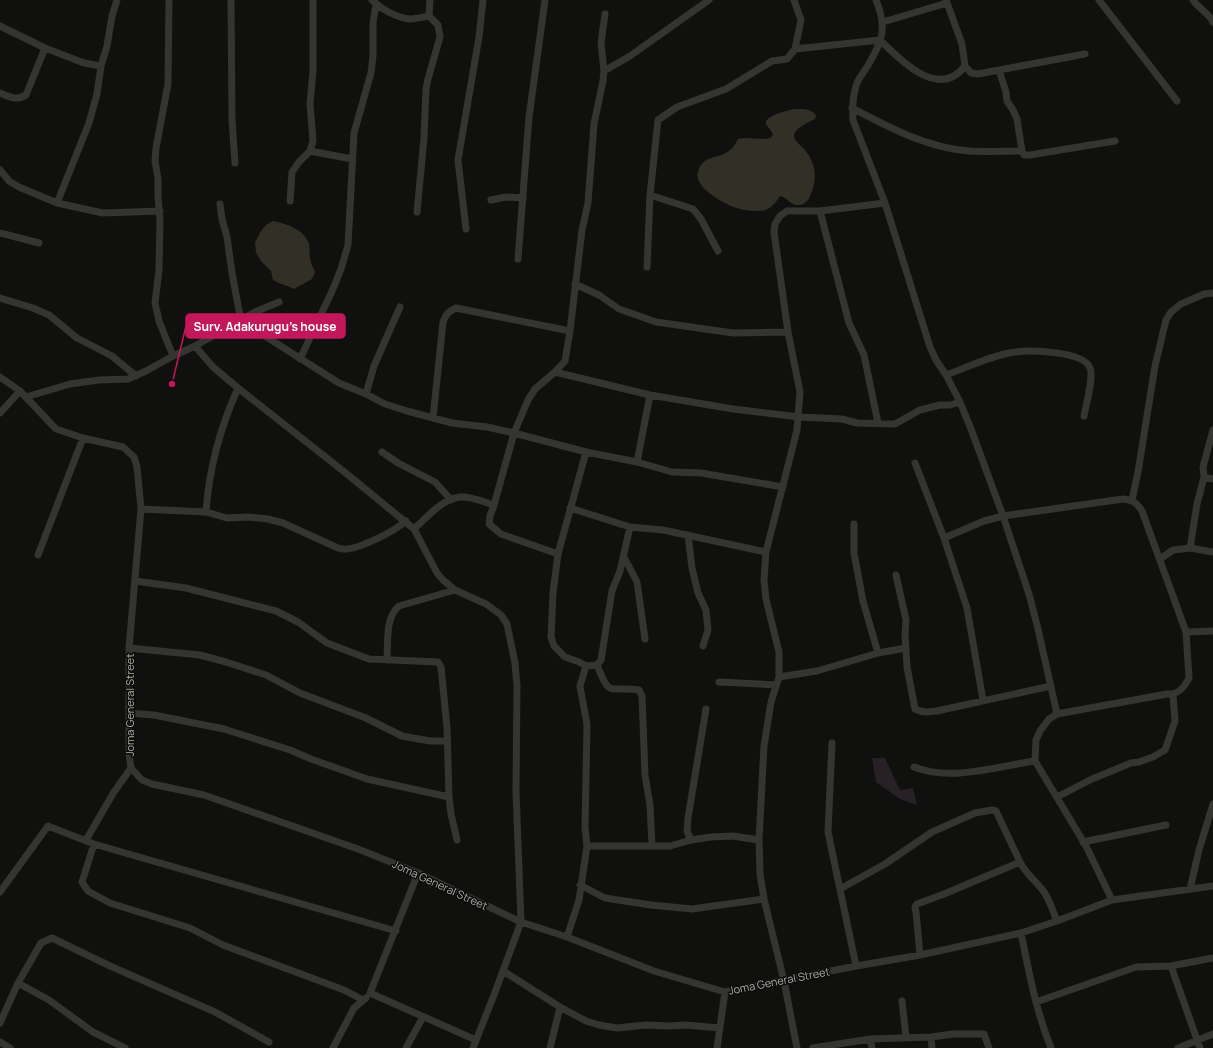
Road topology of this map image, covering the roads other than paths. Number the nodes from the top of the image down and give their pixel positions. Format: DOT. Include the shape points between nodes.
graph roads {
  1 [pos="117,0"];
  2 [pos="169,0"];
  3 [pos="231,0"];
  4 [pos="313,0"];
  5 [pos="430,0"];
  6 [pos="483,0"];
  7 [pos="545,0"];
  8 [pos="709,0"];
  9 [pos="794,0"];
  10 [pos="876,0"];
  11 [pos="1099,0"];
  12 [pos="1193,0"];
  13 [pos="374,2"];
  14 [pos="947,2"];
  15 [pos="605,14"];
  16 [pos="429,16"];
  17 [pos="883,22"];
  18 [pos="1213,22"];
  19 [pos="0,26"];
  20 [pos="880,40"];
  21 [pos="45,48"];
  22 [pos="795,49"];
  23 [pos="1085,54"];
  24 [pos="101,66"];
  25 [pos="965,66"];
  26 [pos="999,70"];
  27 [pos="604,71"];
  28 [pos="0,93"];
  29 [pos="1177,102"];
  30 [pos="852,108"];
  31 [pos="1115,141"];
  32 [pos="310,151"];
  33 [pos="1022,151"];
  34 [pos="352,159"];
  35 [pos="235,163"];
  36 [pos="0,170"];
  37 [pos="650,195"];
  38 [pos="523,198"];
  39 [pos="491,200"];
  40 [pos="290,201"];
  41 [pos="884,203"];
  42 [pos="57,204"];
  43 [pos="220,204"];
  44 [pos="160,211"];
  45 [pos="820,211"];
  46 [pos="417,212"];
  47 [pos="466,229"];
  48 [pos="0,233"];
  49 [pos="39,243"];
  50 [pos="718,251"];
  51 [pos="518,259"];
  52 [pos="648,267"];
  53 [pos="575,284"];
  54 [pos="1213,293"];
  55 [pos="0,298"];
  56 [pos="279,302"];
  57 [pos="400,307"];
  58 [pos="241,321"];
  59 [pos="570,330"];
  60 [pos="788,332"];
  61 [pos="195,346"];
  62 [pos="173,356"];
  63 [pos="300,359"];
  64 [pos="555,372"];
  65 [pos="946,375"];
  66 [pos="136,376"];
  67 [pos="0,377"];
  68 [pos="238,388"];
  69 [pos="20,392"];
  70 [pos="366,394"];
  71 [pos="650,395"];
  72 [pos="26,397"];
  73 [pos="960,402"];
  74 [pos="0,413"];
  75 [pos="1084,416"];
  76 [pos="799,417"];
  77 [pos="433,418"];
  78 [pos="878,423"];
  79 [pos="1213,430"];
  80 [pos="514,433"];
  81 [pos="83,438"];
  82 [pos="382,452"];
  83 [pos="586,452"];
  84 [pos="637,462"];
  85 [pos="915,462"];
  86 [pos="1204,477"];
  87 [pos="1213,479"];
  88 [pos="783,487"];
  89 [pos="451,500"];
  90 [pos="1132,500"];
  91 [pos="494,505"];
  92 [pos="570,508"];
  93 [pos="142,509"];
  94 [pos="206,512"];
  95 [pos="1003,516"];
  96 [pos="406,521"];
  97 [pos="854,524"];
  98 [pos="630,527"];
  99 [pos="414,529"];
  100 [pos="688,535"];
  101 [pos="944,538"];
  102 [pos="1190,548"];
  103 [pos="766,552"];
  104 [pos="1213,552"];
  105 [pos="558,554"];
  106 [pos="38,555"];
  107 [pos="624,558"];
  108 [pos="1160,559"];
  109 [pos="896,576"];
  110 [pos="135,581"];
  111 [pos="455,590"];
  112 [pos="1213,631"];
  113 [pos="1186,632"];
  114 [pos="645,639"];
  115 [pos="703,646"];
  116 [pos="129,648"];
  117 [pos="906,648"];
  118 [pos="878,654"];
  119 [pos="386,660"];
  120 [pos="596,665"];
  121 [pos="586,666"];
  122 [pos="779,677"];
  123 [pos="719,682"];
  124 [pos="776,685"];
  125 [pos="1051,686"];
  126 [pos="1173,695"];
  127 [pos="983,700"];
  128 [pos="706,709"];
  129 [pos="129,713"];
  130 [pos="1057,714"];
  131 [pos="447,741"];
  132 [pos="832,743"];
  133 [pos="1035,761"];
  134 [pos="914,767"];
  135 [pos="131,768"];
  136 [pos="449,797"];
  137 [pos="1058,798"];
  138 [pos="1213,804"];
  139 [pos="1166,825"];
  140 [pos="86,840"];
  141 [pos="457,840"];
  142 [pos="691,840"];
  143 [pos="759,840"];
  144 [pos="1084,842"];
  145 [pos="94,844"];
  146 [pos="652,845"];
  147 [pos="587,846"];
  148 [pos="1020,862"];
  149 [pos="418,873"];
  150 [pos="580,885"];
  151 [pos="1213,886"];
  152 [pos="840,889"];
  153 [pos="1190,889"];
  154 [pos="0,892"];
  155 [pos="764,899"];
  156 [pos="1112,900"];
  157 [pos="1057,921"];
  158 [pos="521,922"];
  159 [pos="396,931"];
  160 [pos="1021,932"];
  161 [pos="567,937"];
  162 [pos="920,955"];
  163 [pos="1213,958"];
  164 [pos="856,966"];
  165 [pos="1172,966"];
  166 [pos="503,971"];
  167 [pos="784,981"];
  168 [pos="18,983"];
  169 [pos="725,992"];
  170 [pos="370,993"];
  171 [pos="363,1000"];
  172 [pos="902,1001"];
  173 [pos="1036,1002"];
  174 [pos="560,1007"];
  175 [pos="423,1017"];
  176 [pos="0,1023"];
  177 [pos="720,1028"];
  178 [pos="1213,1034"];
  179 [pos="906,1037"];
  180 [pos="930,1037"];
  181 [pos="870,1039"];
  182 [pos="476,1040"];
  183 [pos="1197,1040"];
  184 [pos="0,1042"];
  185 [pos="269,1042"];
  186 [pos="10,1048"];
  187 [pos="125,1048"];
  188 [pos="333,1048"];
  189 [pos="406,1048"];
  190 [pos="473,1048"];
  191 [pos="550,1048"];
  192 [pos="717,1048"];
  193 [pos="797,1048"];
  194 [pos="813,1048"];
  195 [pos="872,1048"];
  196 [pos="932,1048"];
  197 [pos="989,1048"];
  198 [pos="1051,1048"];
  199 [pos="1178,1048"];
  200 [pos="1200,1048"];
  1 -- 24 [label="street"];
  2 -- 44 [label="street" via="168,84 156,154"];
  3 -- 35 [label="street"];
  4 -- 32 [label="street" via="313,70 310,104 313,141"];
  5 -- 16 [label="street"];
  6 -- 47 [label="street" via="458,160"];
  7 -- 38 [label="street" via="529,117"];
  8 -- 27 [label="street" via="630,56"];
  9 -- 22 [label="street" via="801,20"];
  10 -- 17 [label="street"];
  11 -- 29 [label="street"];
  12 -- 18 [label="street"];
  13 -- 16 [label="street" via="409,19"];
  13 -- 34 [label="street" via="371,73 354,133"];
  14 -- 17 [label="street"];
  14 -- 25 [label="street" via="962,44"];
  15 -- 27 [label="street" via="602,43"];
  16 -- 46 [label="street" via="438,26 440,37 426,89"];
  17 -- 20 [label="street"];
  19 -- 21 [label="street"];
  20 -- 22 [label="street"];
  20 -- 25 [label="street" via="913,70 940,81 958,74"];
  20 -- 30 [label="street" via="879,48 857,83"];
  21 -- 24 [label="street" via="84,63"];
  21 -- 28 [label="street" via="26,95 16,99"];
  22 -- 37 [label="street" via="787,59 772,60 726,89 676,107 658,120"];
  23 -- 26 [label="street"];
  24 -- 42 [label="street" via="89,123"];
  25 -- 26 [label="street" via="971,73 978,74"];
  26 -- 33 [label="street" via="1007,101 1017,119"];
  27 -- 53 [label="street" via="594,124 588,203"];
  30 -- 33 [label="street" via="911,137 941,145 968,151"];
  30 -- 41 [label="street" via="852,120"];
  31 -- 33 [label="street" via="1030,156 1024,155"];
  32 -- 34 [label="street"];
  32 -- 40 [label="street" via="292,172"];
  34 -- 63 [label="street" via="348,245 333,289"];
  36 -- 42 [label="street" via="19,187"];
  37 -- 50 [label="street" via="693,209"];
  37 -- 52 [label="street"];
  38 -- 39 [label="street"];
  38 -- 51 [label="street"];
  41 -- 45 [label="street"];
  41 -- 65 [label="street" via="930,347"];
  42 -- 44 [label="street" via="103,213"];
  43 -- 58 [label="street"];
  44 -- 62 [label="street" via="159,270 155,303 159,321"];
  45 -- 60 [label="street" via="786,212 775,224"];
  45 -- 78 [label="street" via="849,322 864,354"];
  48 -- 49 [label="street"];
  53 -- 59 [label="street"];
  53 -- 60 [label="street" via="599,294 619,309 656,322 733,333"];
  54 -- 90 [label="street" via="1181,304 1166,320 1155,366"];
  55 -- 66 [label="street" via="49,315 77,338 112,356"];
  56 -- 58 [label="street"];
  57 -- 70 [label="street" via="374,366"];
  58 -- 61 [label="street"];
  58 -- 63 [label="street"];
  59 -- 64 [label="street" via="565,361"];
  59 -- 77 [label="street" via="456,308 450,311 443,322"];
  60 -- 76 [label="street" via="800,392"];
  61 -- 62 [label="street"];
  61 -- 68 [label="street" via="213,367"];
  62 -- 66 [label="street"];
  63 -- 70 [label="street" via="339,383"];
  64 -- 71 [label="street"];
  64 -- 80 [label="street" via="535,389"];
  65 -- 73 [label="street"];
  65 -- 75 [label="street" via="1016,352 1068,354 1077,357 1090,368 1091,377"];
  66 -- 72 [label="street" via="128,379 70,384"];
  67 -- 69 [label="street, Joma General Street"];
  68 -- 94 [label="street" via="217,443"];
  68 -- 96 [label="street"];
  69 -- 72 [label="street, Joma General Street"];
  69 -- 74 [label="street"];
  70 -- 77 [label="street" via="385,404"];
  71 -- 76 [label="street"];
  71 -- 84 [label="street"];
  72 -- 81 [label="street, Joma General Street" via="56,429"];
  73 -- 78 [label="street" via="920,410 895,424"];
  73 -- 95 [label="street"];
  76 -- 78 [label="street"];
  76 -- 88 [label="street"];
  77 -- 80 [label="street" via="452,424"];
  79 -- 86 [label="street" via="1203,467"];
  80 -- 83 [label="street"];
  80 -- 91 [label="street"];
  81 -- 93 [label="street, Joma General Street" via="123,447 134,457"];
  81 -- 106 [label="street"];
  82 -- 89 [label="street" via="435,482"];
  83 -- 84 [label="street"];
  83 -- 92 [label="street"];
  84 -- 88 [label="street" via="672,472 701,473"];
  85 -- 101 [label="street"];
  86 -- 87 [label="street"];
  86 -- 102 [label="street"];
  88 -- 103 [label="street"];
  89 -- 91 [label="street" via="469,497"];
  89 -- 99 [label="street" via="439,506"];
  90 -- 95 [label="street" via="1123,499"];
  90 -- 108 [label="street" via="1142,511"];
  91 -- 105 [label="street" via="489,524 493,528 501,534"];
  92 -- 98 [label="street"];
  92 -- 105 [label="street"];
  93 -- 94 [label="street"];
  93 -- 110 [label="street, Joma General Street"];
  94 -- 96 [label="street" via="227,518 268,519 283,523 338,548 347,549 385,535"];
  95 -- 101 [label="street"];
  95 -- 125 [label="street" via="1028,594"];
  96 -- 99 [label="street"];
  97 -- 118 [label="street" via="854,553 863,601"];
  98 -- 100 [label="street"];
  98 -- 107 [label="street"];
  99 -- 111 [label="street" via="437,573"];
  100 -- 103 [label="street"];
  100 -- 115 [label="street" via="692,568 698,593 706,610 708,630"];
  101 -- 127 [label="street" via="967,608"];
  102 -- 104 [label="street"];
  102 -- 108 [label="street" via="1173,550"];
  103 -- 122 [label="street" via="764,580 779,652"];
  105 -- 121 [label="street" via="553,593 552,642 565,657"];
  107 -- 114 [label="street" via="637,582"];
  107 -- 120 [label="street" via="612,591 601,660"];
  108 -- 113 [label="street"];
  109 -- 117 [label="street" via="906,620"];
  110 -- 116 [label="street, Joma General Street"];
  110 -- 119 [label="street" via="186,588 276,610 328,643 370,659"];
  111 -- 119 [label="street" via="399,606 394,610 389,627"];
  111 -- 158 [label="street" via="486,604 501,615 510,635 517,686 516,791"];
  112 -- 113 [label="street"];
  113 -- 126 [label="street" via="1189,678 1186,685"];
  116 -- 129 [label="street, Joma General Street"];
  116 -- 131 [label="street" via="200,655 226,662 266,675 300,693 366,718 402,736 430,742"];
  117 -- 118 [label="street"];
  117 -- 127 [label="street" via="915,709 937,711"];
  118 -- 122 [label="street" via="817,672"];
  119 -- 131 [label="street" via="438,662 441,667"];
  120 -- 121 [label="street"];
  120 -- 146 [label="street" via="606,686 611,690 639,690 642,696 645,775"];
  121 -- 147 [label="street" via="580,686 587,725"];
  122 -- 124 [label="street"];
  123 -- 124 [label="street"];
  124 -- 143 [label="street" via="764,746"];
  125 -- 127 [label="street"];
  125 -- 130 [label="street"];
  126 -- 130 [label="street" via="1105,704"];
  126 -- 137 [label="street" via="1175,721 1165,750 1153,757 1092,779"];
  128 -- 142 [label="street" via="688,818 687,831"];
  129 -- 135 [label="street, Joma General Street"];
  129 -- 136 [label="street" via="154,715 224,729 367,779"];
  130 -- 133 [label="street" via="1049,719 1040,731 1036,740"];
  131 -- 136 [label="street"];
  132 -- 152 [label="street" via="828,832"];
  133 -- 134 [label="street" via="988,770 947,773"];
  133 -- 137 [label="street"];
  135 -- 140 [label="street"];
  135 -- 149 [label="street, Joma General Street" via="142,780 152,784 204,795 358,849"];
  136 -- 141 [label="street"];
  137 -- 144 [label="street"];
  138 -- 153 [label="street"];
  139 -- 144 [label="street"];
  140 -- 145 [label="street"];
  140 -- 154 [label="street" via="48,826"];
  142 -- 143 [label="street" via="733,836"];
  142 -- 146 [label="street" via="670,846"];
  143 -- 155 [label="street"];
  144 -- 156 [label="street"];
  145 -- 159 [label="street"];
  145 -- 171 [label="street" via="82,882 88,891 110,903 190,928 223,945 344,990"];
  146 -- 147 [label="street"];
  147 -- 150 [label="street"];
  148 -- 152 [label="street" via="996,811 992,810 975,813 932,832"];
  148 -- 157 [label="street" via="1046,894"];
  148 -- 162 [label="street" via="917,904 915,907"];
  149 -- 158 [label="street, Joma General Street"];
  149 -- 159 [label="street"];
  150 -- 155 [label="street" via="605,898 651,906 692,909"];
  150 -- 161 [label="street" via="579,900"];
  151 -- 153 [label="street, Joma General Street"];
  152 -- 164 [label="street"];
  153 -- 156 [label="street, Joma General Street"];
  155 -- 167 [label="street"];
  156 -- 157 [label="street, Joma General Street"];
  157 -- 160 [label="street, Joma General Street"];
  158 -- 161 [label="street, Joma General Street"];
  158 -- 166 [label="street"];
  159 -- 170 [label="street"];
  160 -- 162 [label="street, Joma General Street"];
  160 -- 173 [label="street"];
  161 -- 169 [label="street, Joma General Street" via="654,971"];
  162 -- 164 [label="street, Joma General Street"];
  163 -- 165 [label="street"];
  164 -- 167 [label="street, Joma General Street"];
  165 -- 173 [label="street" via="1136,967"];
  165 -- 183 [label="street"];
  166 -- 174 [label="street"];
  166 -- 182 [label="street"];
  167 -- 169 [label="street, Joma General Street"];
  167 -- 193 [label="street"];
  168 -- 176 [label="street"];
  168 -- 185 [label="street" via="41,944 52,938 215,1012"];
  168 -- 187 [label="street" via="49,1000 93,1032"];
  169 -- 177 [label="street"];
  170 -- 171 [label="street"];
  170 -- 175 [label="street"];
  171 -- 188 [label="street" via="354,1008"];
  172 -- 179 [label="street"];
  173 -- 198 [label="street"];
  174 -- 177 [label="street" via="586,1021 617,1028 686,1025"];
  174 -- 191 [label="street"];
  175 -- 182 [label="street"];
  175 -- 189 [label="street"];
  177 -- 192 [label="street"];
  178 -- 183 [label="street"];
  179 -- 180 [label="street"];
  179 -- 181 [label="street"];
  180 -- 196 [label="street"];
  180 -- 197 [label="street" via="984,1034"];
  181 -- 194 [label="street"];
  181 -- 195 [label="street"];
  182 -- 190 [label="street"];
  183 -- 199 [label="street"];
  183 -- 200 [label="street"];
  184 -- 186 [label="street"];
}
